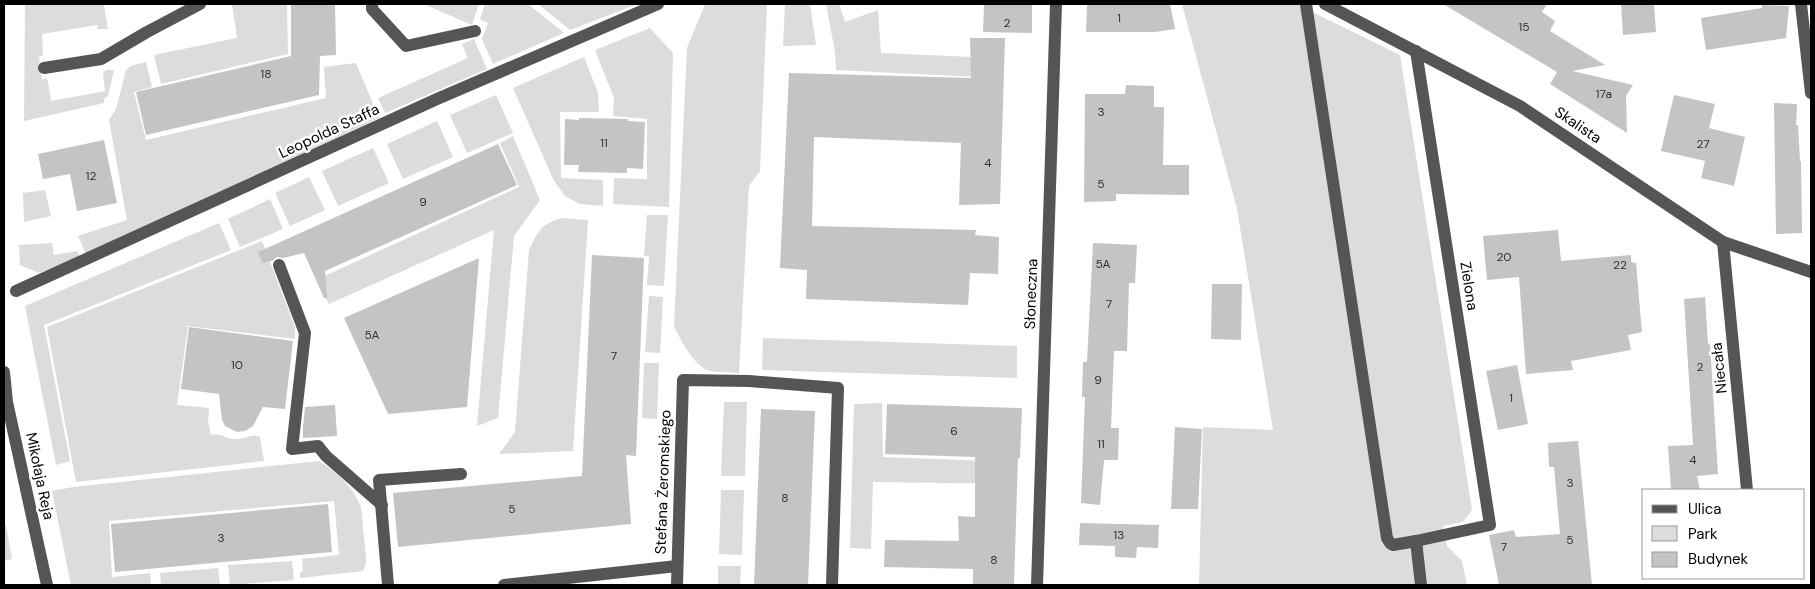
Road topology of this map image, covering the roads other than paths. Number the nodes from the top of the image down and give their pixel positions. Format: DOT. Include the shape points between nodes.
graph roads {
  1 [pos="200,4"];
  2 [pos="372,4"];
  3 [pos="658,4"];
  4 [pos="1056,4"];
  5 [pos="1306,4"];
  6 [pos="1325,4"];
  7 [pos="1802,4"];
  8 [pos="475,31"];
  9 [pos="1416,51"];
  10 [pos="44,68"];
  11 [pos="1811,93"];
  12 [pos="1722,242"];
  13 [pos="279,265"];
  14 [pos="1811,272"];
  15 [pos="16,291"];
  16 [pos="4,372"];
  17 [pos="461,474"];
  18 [pos="1748,489"];
  19 [pos="382,505"];
  20 [pos="1416,541"];
  21 [pos="677,566"];
  22 [pos="47,585"];
  23 [pos="388,585"];
  24 [pos="504,585"];
  25 [pos="677,585"];
  26 [pos="832,585"];
  27 [pos="1037,585"];
  28 [pos="1421,585"];
  1 -- 10 [label="street" via="101,58"];
  2 -- 8 [label="street" via="372,9 406,46"];
  3 -- 15 [label="street, Leopolda Staffa" via="437,99"];
  4 -- 27 [label="street, Słoneczna"];
  5 -- 20 [label="street" via="1387,538 1393,544"];
  6 -- 9 [label="street, Skalista"];
  7 -- 11 [label="street"];
  9 -- 12 [label="street, Skalista" via="1520,106"];
  9 -- 20 [label="street, Zielona" via="1490,525"];
  12 -- 14 [label="street, Skalista"];
  12 -- 18 [label="street, Niecała"];
  13 -- 19 [label="street" via="305,333 292,449 318,446"];
  16 -- 22 [label="street, Mikołaja Reja" via="7,402"];
  17 -- 19 [label="street" via="380,480"];
  19 -- 23 [label="street"];
  20 -- 28 [label="street"];
  21 -- 24 [label="street"];
  21 -- 25 [label="street, Stefana Żeromskiego"];
  21 -- 26 [label="street, Stefana Żeromskiego" via="683,380 838,388"];
}
